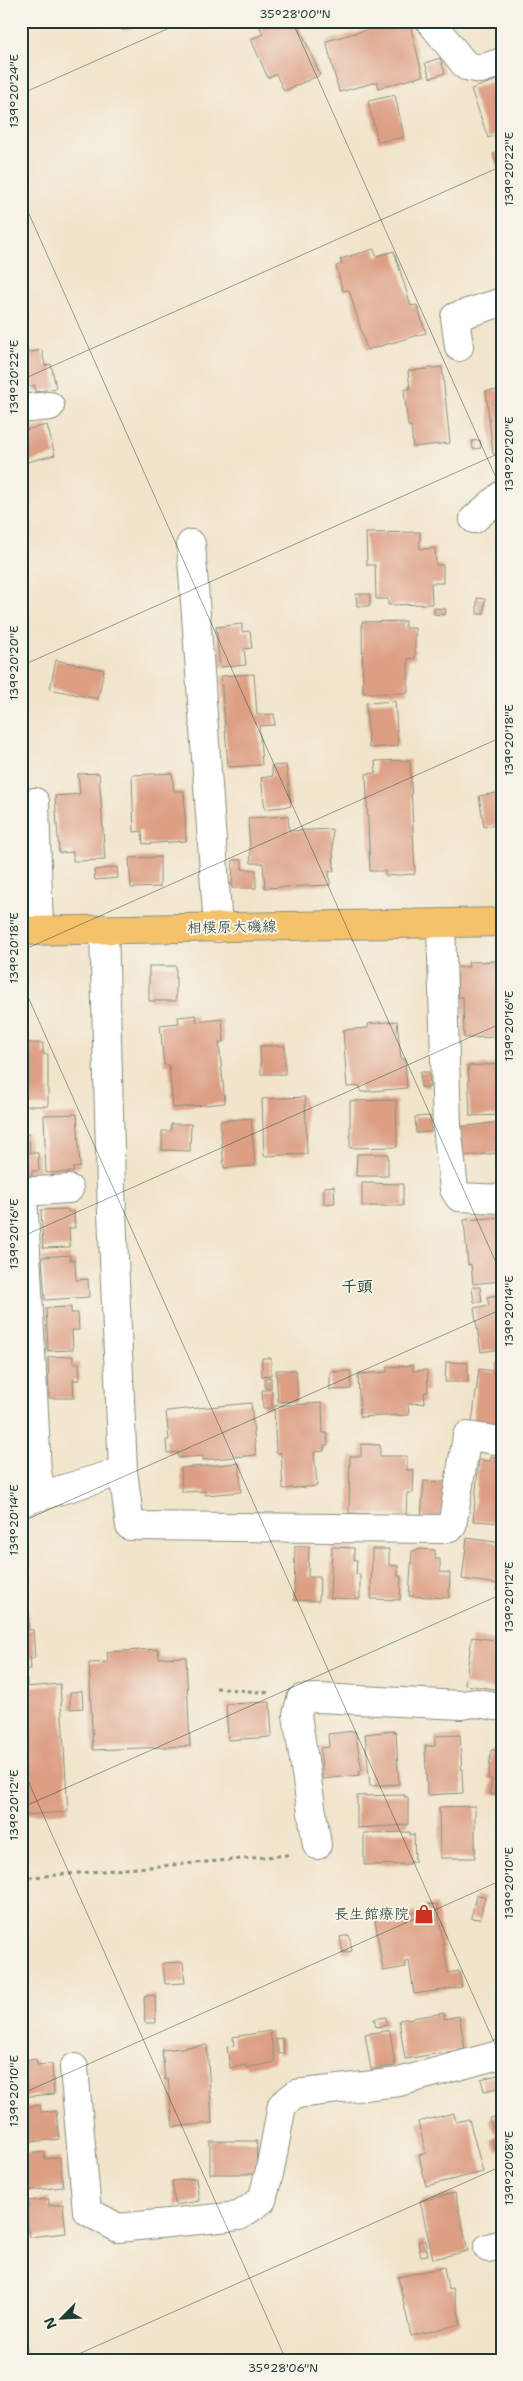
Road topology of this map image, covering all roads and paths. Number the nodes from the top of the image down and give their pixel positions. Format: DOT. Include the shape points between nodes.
graph roads {
  1 [pos="430,21"];
  2 [pos="502,62"];
  3 [pos="502,302"];
  4 [pos="459,347"];
  5 [pos="50,406"];
  6 [pos="21,409"];
  7 [pos="502,495"];
  8 [pos="474,520"];
  9 [pos="191,544"];
  10 [pos="35,802"];
  11 [pos="502,922"];
  12 [pos="441,923"];
  13 [pos="218,928"];
  14 [pos="104,930"];
  15 [pos="30,931"];
  16 [pos="69,1189"];
  17 [pos="22,1192"];
  18 [pos="497,1199"];
  19 [pos="502,1441"];
  20 [pos="123,1472"];
  21 [pos="32,1498"];
  22 [pos="216,1688"];
  23 [pos="301,1699"];
  24 [pos="489,1705"];
  25 [pos="317,1846"];
  26 [pos="21,1878"];
  27 [pos="502,2054"];
  28 [pos="74,2068"];
  29 [pos="21,2306"];
  30 [pos="27,2360"];
  1 -- 2 [label="street" via="466,66 481,69"];
  3 -- 4 [label="street" via="455,317"];
  5 -- 6 [label="street"];
  7 -- 8 [label="street"];
  9 -- 13 [label="street"];
  10 -- 15 [label="street"];
  11 -- 12 [label="main road, 相模原大磯線"];
  12 -- 13 [label="main road, 相模原大磯線"];
  12 -- 18 [label="street" via="447,1126 454,1189 459,1197"];
  13 -- 14 [label="main road, 相模原大磯線"];
  14 -- 15 [label="main road, 相模原大磯線"];
  14 -- 20 [label="street"];
  16 -- 17 [label="street"];
  17 -- 21 [label="street" via="37,1473"];
  19 -- 20 [label="street" via="467,1436 452,1526 444,1529 130,1526"];
  20 -- 21 [label="street"];
  22 -- 23 [label="path" via="269,1692"];
  23 -- 24 [label="street"];
  23 -- 25 [label="street" via="297,1715"];
  25 -- 26 [label="path" via="312,1853"];
  27 -- 28 [label="street" via="399,2082 296,2094 282,2105 262,2200 239,2216 118,2228 87,2211"];
  29 -- 30 [label="path"];
}
